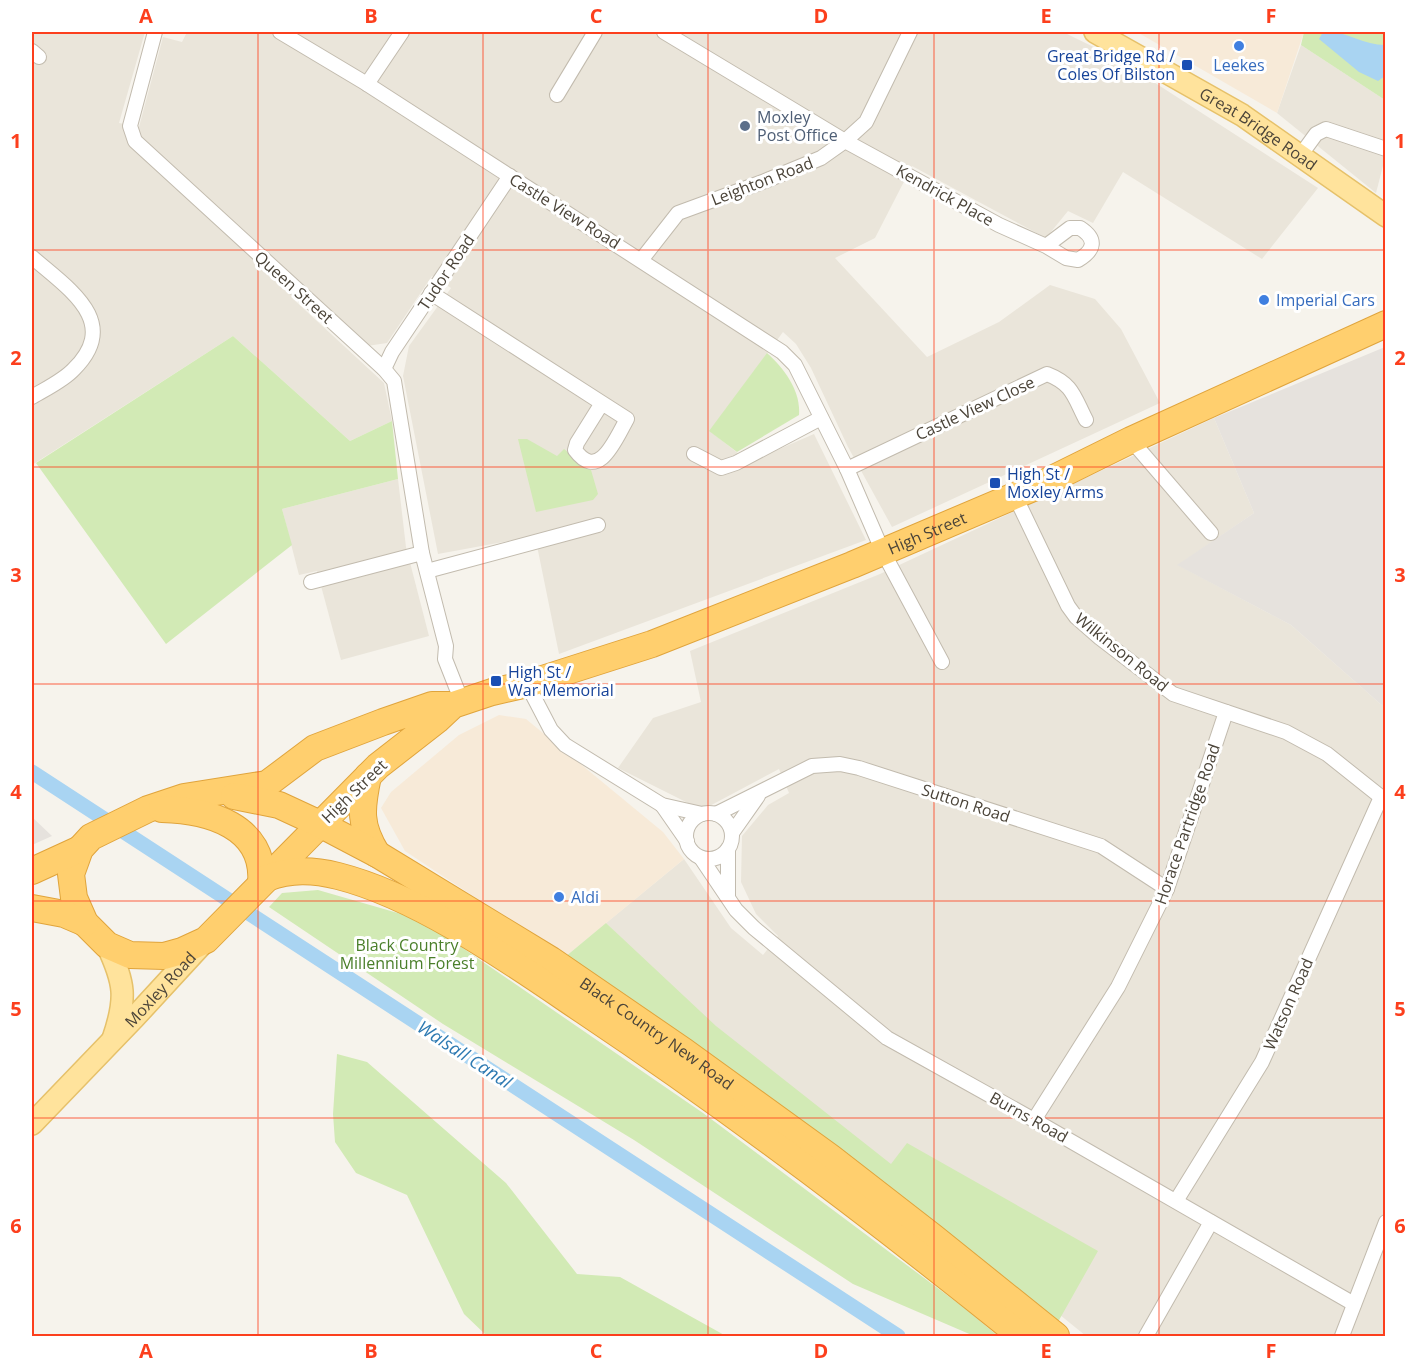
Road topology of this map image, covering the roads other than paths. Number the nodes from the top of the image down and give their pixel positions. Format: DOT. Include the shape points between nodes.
graph roads {
  1 [pos="155,32"];
  2 [pos="280,32"];
  3 [pos="402,32"];
  4 [pos="595,32"];
  5 [pos="664,32"];
  6 [pos="910,32"];
  7 [pos="1095,32"];
  8 [pos="367,84"];
  9 [pos="557,95"];
  10 [pos="845,141"];
  11 [pos="1386,149"];
  12 [pos="1300,156"];
  13 [pos="510,176"];
  14 [pos="1385,215"];
  15 [pos="1046,246"];
  16 [pos="32,257"];
  17 [pos="642,260"];
  18 [pos="431,293"];
  19 [pos="1386,324"];
  20 [pos="384,369"];
  21 [pos="32,397"];
  22 [pos="602,403"];
  23 [pos="821,418"];
  24 [pos="1086,420"];
  25 [pos="1131,440"];
  26 [pos="694,454"];
  27 [pos="847,469"];
  28 [pos="1015,496"];
  29 [pos="598,525"];
  30 [pos="1211,533"];
  31 [pos="883,552"];
  32 [pos="422,553"];
  33 [pos="427,571"];
  34 [pos="311,582"];
  35 [pos="942,662"];
  36 [pos="527,684"];
  37 [pos="458,703"];
  38 [pos="1226,712"];
  39 [pos="351,735"];
  40 [pos="373,771"];
  41 [pos="219,792"];
  42 [pos="759,794"];
  43 [pos="1383,799"];
  44 [pos="662,805"];
  45 [pos="140,812"];
  46 [pos="709,814"];
  47 [pos="320,824"];
  48 [pos="732,833"];
  49 [pos="687,841"];
  50 [pos="85,843"];
  51 [pos="728,849"];
  52 [pos="377,854"];
  53 [pos="701,858"];
  54 [pos="32,871"];
  55 [pos="258,886"];
  56 [pos="1167,889"];
  57 [pos="728,897"];
  58 [pos="32,908"];
  59 [pos="85,923"];
  60 [pos="215,932"];
  61 [pos="107,945"];
  62 [pos="112,1039"];
  63 [pos="1034,1120"];
  64 [pos="32,1124"];
  65 [pos="1176,1201"];
  66 [pos="1211,1222"];
  67 [pos="1386,1222"];
  68 [pos="1354,1304"];
  69 [pos="1021,1336"];
  70 [pos="1056,1336"];
  71 [pos="1146,1336"];
  72 [pos="1342,1336"];
  1 -- 20 [label="street, Queen Street" via="130,126 135,141"];
  2 -- 8 [label="street, Castle View Road"];
  3 -- 8 [label="street"];
  4 -- 9 [label="street"];
  5 -- 10 [label="street, Kendrick Place"];
  6 -- 10 [label="street, Leighton Road" via="866,122"];
  7 -- 12 [label="main road, Great Bridge Road" via="1242,115"];
  8 -- 13 [label="street, Castle View Road"];
  10 -- 15 [label="street, Kendrick Place" via="999,225"];
  10 -- 17 [label="street, Leighton Road" via="821,158 678,213"];
  11 -- 12 [label="street" via="1326,129 1316,134"];
  12 -- 14 [label="main road, Great Bridge Road"];
  13 -- 17 [label="street, Castle View Road"];
  13 -- 18 [label="street, Tudor Road"];
  16 -- 21 [label="street" via="83,302 93,321 88,353 73,371"];
  17 -- 23 [label="street, Castle View Road" via="782,352 795,365"];
  18 -- 20 [label="street, Tudor Road"];
  18 -- 22 [label="street"];
  19 -- 25 [label="highway, High Street"];
  20 -- 32 [label="street, Queen Street" via="398,394"];
  23 -- 26 [label="street" via="722,468"];
  23 -- 27 [label="street, Castle View Road"];
  24 -- 27 [label="street, Castle View Close" via="1068,386 1047,375"];
  25 -- 28 [label="highway, High Street"];
  25 -- 30 [label="street"];
  27 -- 31 [label="street, Castle View Road"];
  28 -- 31 [label="highway, High Street"];
  28 -- 38 [label="street, Wilkinson Road" via="1076,617 1173,694"];
  29 -- 33 [label="street"];
  31 -- 35 [label="street, Castle View Road"];
  31 -- 36 [label="highway, High Street" via="652,644"];
  32 -- 33 [label="street, Queen Street"];
  32 -- 34 [label="street"];
  33 -- 37 [label="street, Queen Street"];
  36 -- 37 [label="highway, High Street"];
  36 -- 44 [label="street" via="551,730 565,745"];
  37 -- 39 [label="highway, High Street" via="432,705"];
  37 -- 40 [label="highway, High Street"];
  38 -- 43 [label="street, Wilkinson Road" via="1286,732 1327,754"];
  38 -- 56 [label="street, Horace Partridge Road"];
  39 -- 40 [label="highway" via="360,736 373,747"];
  39 -- 41 [label="highway, High Street" via="315,748 267,784"];
  40 -- 47 [label="highway, High Street"];
  40 -- 52 [label="highway" via="362,801 363,820"];
  41 -- 45 [label="highway, High Street" via="184,796"];
  41 -- 47 [label="highway, Black Country New Road" via="279,805"];
  42 -- 46 [label="street, Sutton Road"];
  42 -- 48 [label="street, Sutton Road"];
  42 -- 56 [label="street, Sutton Road" via="812,766 840,764 860,768 1101,846"];
  43 -- 65 [label="street, Watson Road" via="1262,1062"];
  44 -- 46 [label="street"];
  44 -- 49 [label="street"];
  45 -- 50 [label="highway"];
  45 -- 55 [label="highway" via="187,810 230,824 255,851 261,871"];
  46 -- 48 [label="street" via="723,818"];
  46 -- 49 [label="street" via="689,824"];
  47 -- 52 [label="highway, Black Country New Road"];
  47 -- 55 [label="highway, High Street"];
  48 -- 51 [label="street"];
  49 -- 53 [label="street"];
  50 -- 54 [label="highway"];
  50 -- 59 [label="highway" via="71,874 71,886"];
  51 -- 53 [label="street" via="717,857"];
  51 -- 57 [label="street"];
  52 -- 70 [label="highway, Black Country New Road" via="551,960 685,1052 830,1157"];
  53 -- 57 [label="street, Burns Road"];
  55 -- 60 [label="highway"];
  55 -- 69 [label="highway, Black Country New Road" via="282,873 305,870 340,876 390,894 446,923 538,979 684,1079"];
  56 -- 63 [label="street, Horace Partridge Road" via="1118,987"];
  57 -- 63 [label="street, Burns Road" via="754,928 887,1038"];
  58 -- 59 [label="highway"];
  59 -- 61 [label="highway"];
  60 -- 61 [label="highway" via="165,956 130,955"];
  60 -- 62 [label="main road, Moxley Road"];
  61 -- 62 [label="main road, Moxley Road" via="123,984 120,1019"];
  62 -- 64 [label="main road, Moxley Road"];
  63 -- 65 [label="street, Burns Road"];
  65 -- 66 [label="street, Burns Road"];
  66 -- 68 [label="street, Burns Road"];
  66 -- 71 [label="street"];
  67 -- 68 [label="street"];
  68 -- 72 [label="street"];
}
